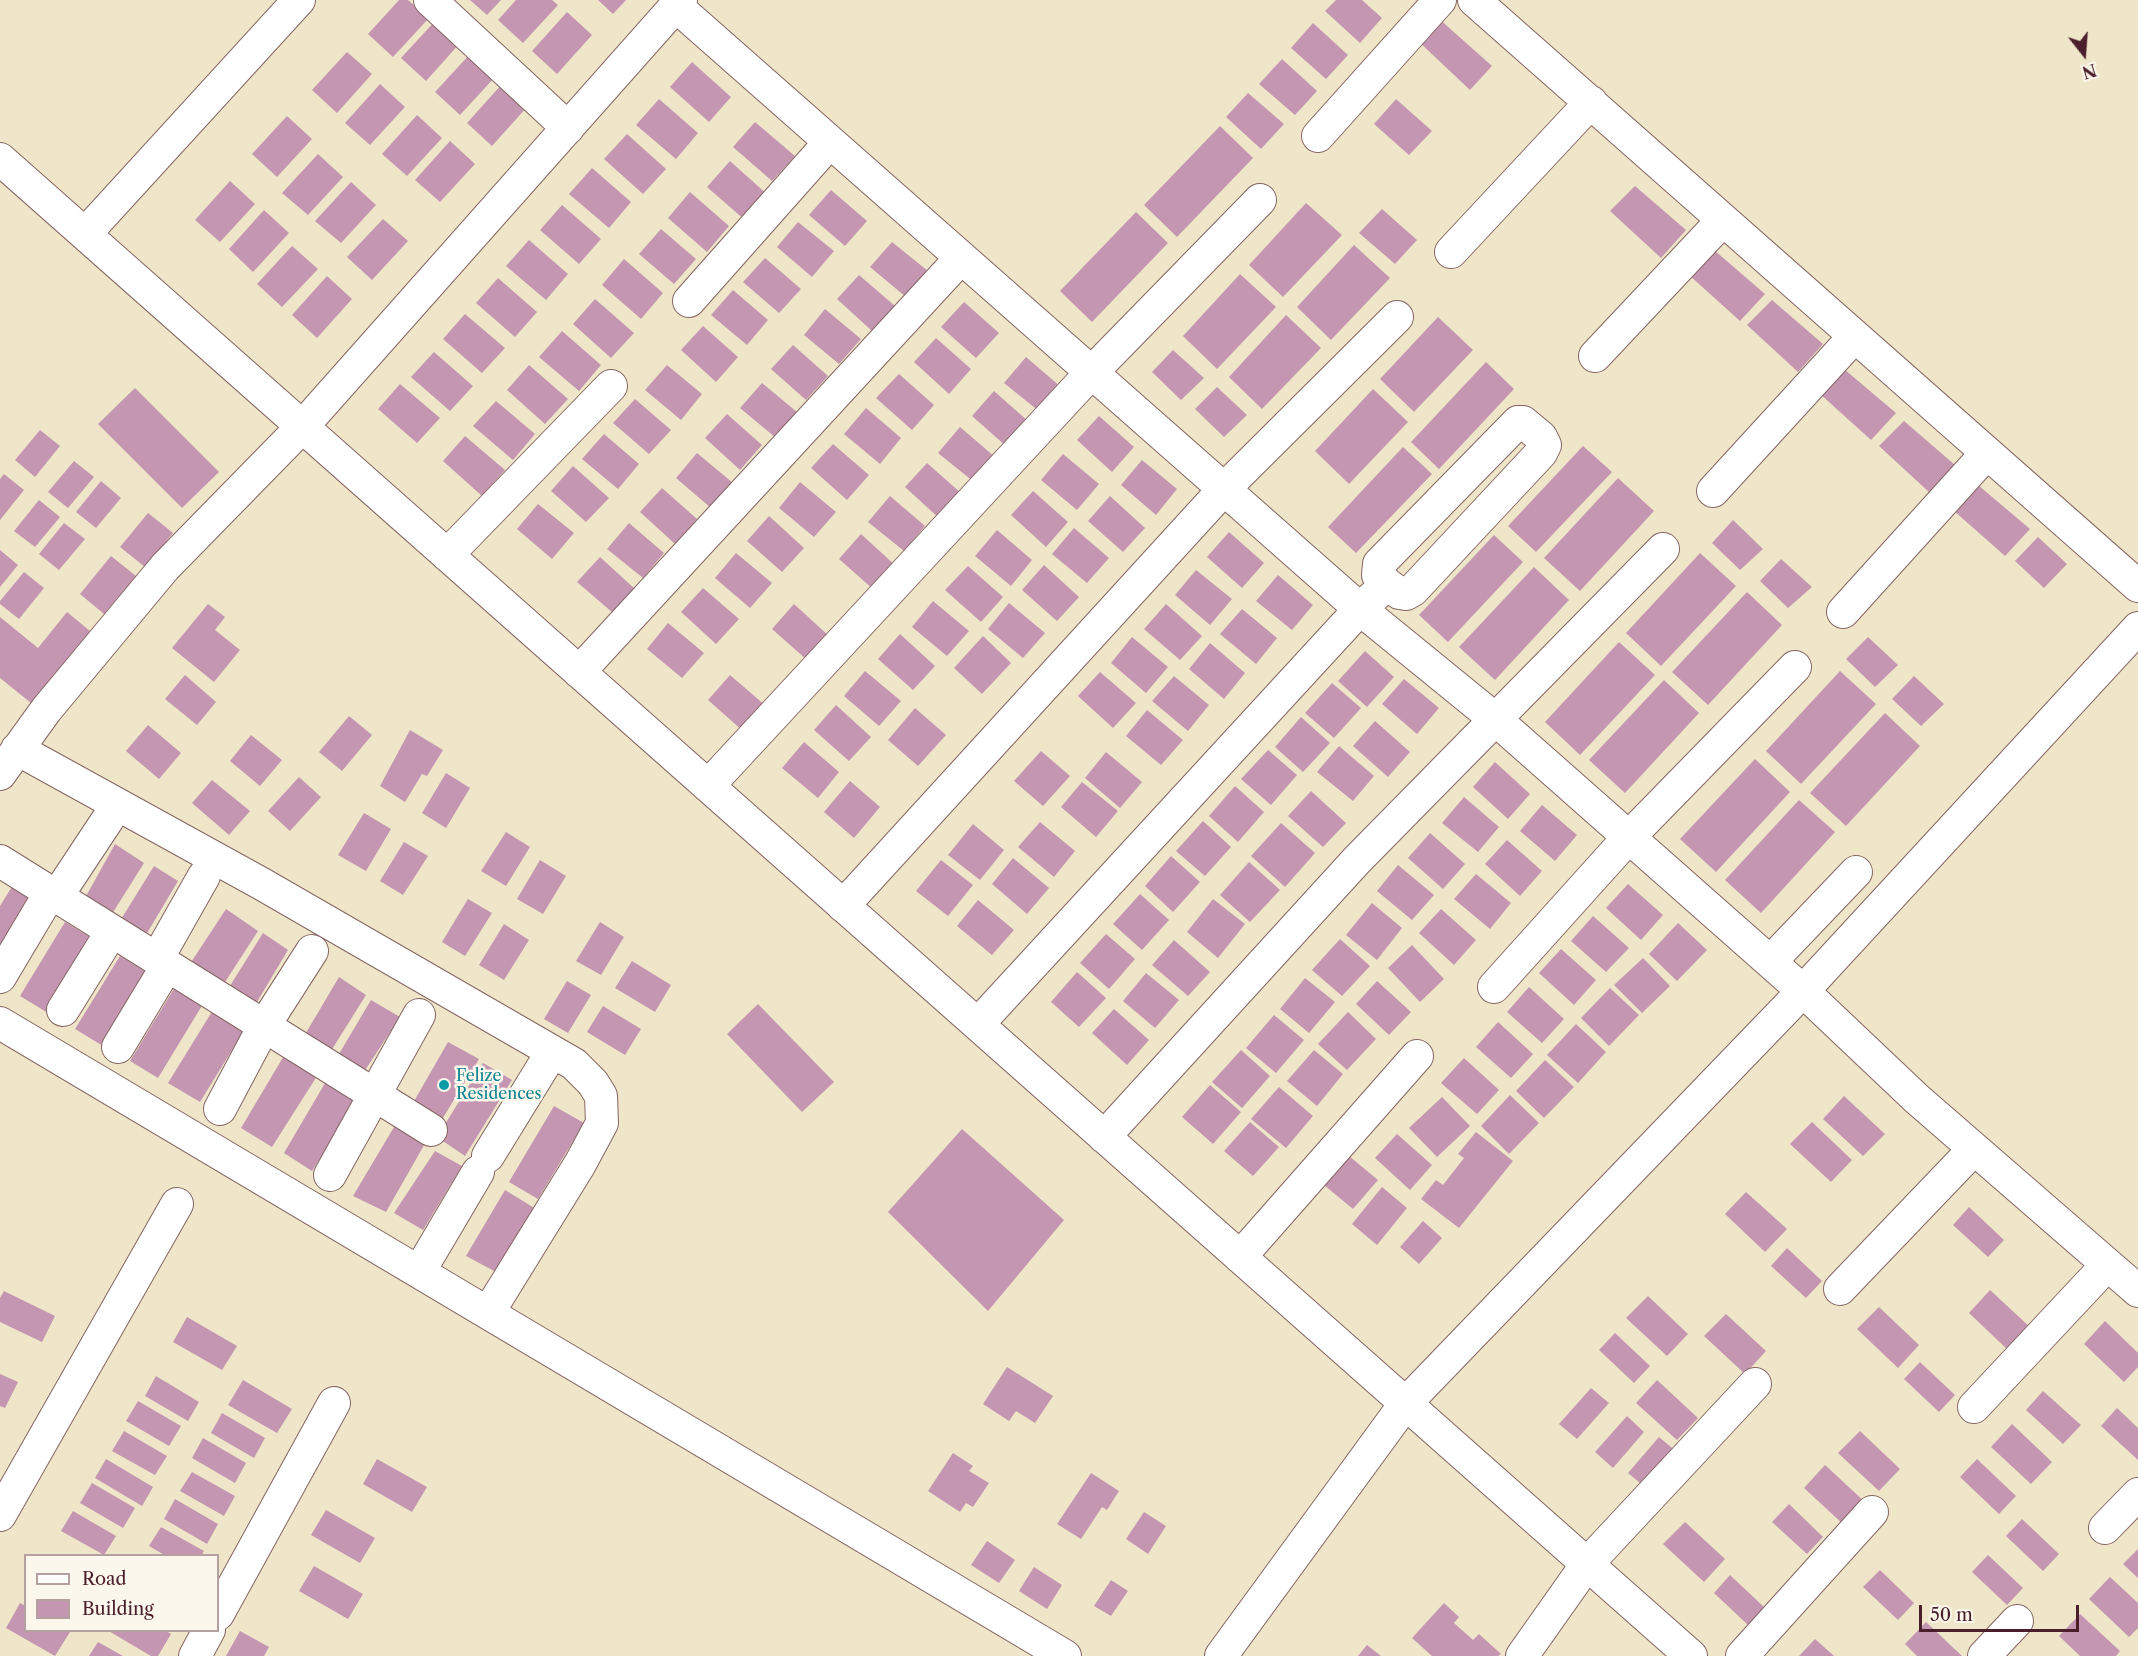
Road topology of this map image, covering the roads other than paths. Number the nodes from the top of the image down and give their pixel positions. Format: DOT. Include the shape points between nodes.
graph roads {
  1 [pos="299,0"];
  2 [pos="430,0"];
  3 [pos="1440,0"];
  4 [pos="1474,0"];
  5 [pos="678,3"];
  6 [pos="1591,102"];
  7 [pos="568,128"];
  8 [pos="1318,136"];
  9 [pos="830,142"];
  10 [pos="0,159"];
  11 [pos="1260,200"];
  12 [pos="1723,220"];
  13 [pos="85,234"];
  14 [pos="1451,252"];
  15 [pos="961,258"];
  16 [pos="689,300"];
  17 [pos="1396,317"];
  18 [pos="1854,337"];
  19 [pos="1595,356"];
  20 [pos="1091,373"];
  21 [pos="611,386"];
  22 [pos="302,427"];
  23 [pos="1986,454"];
  24 [pos="1225,488"];
  25 [pos="1713,491"];
  26 [pos="1663,549"];
  27 [pos="447,555"];
  28 [pos="1387,584"];
  29 [pos="2138,586"];
  30 [pos="1360,609"];
  31 [pos="1843,612"];
  32 [pos="2138,628"];
  33 [pos="1795,667"];
  34 [pos="579,672"];
  35 [pos="1495,719"];
  36 [pos="17,748"];
  37 [pos="0,774"];
  38 [pos="708,786"];
  39 [pos="108,819"];
  40 [pos="1629,837"];
  41 [pos="0,861"];
  42 [pos="1856,872"];
  43 [pos="204,876"];
  44 [pos="54,895"];
  45 [pos="843,906"];
  46 [pos="112,931"];
  47 [pos="312,951"];
  48 [pos="162,962"];
  49 [pos="1770,962"];
  50 [pos="0,977"];
  51 [pos="1494,987"];
  52 [pos="1803,991"];
  53 [pos="63,1010"];
  54 [pos="419,1015"];
  55 [pos="0,1023"];
  56 [pos="978,1024"];
  57 [pos="264,1026"];
  58 [pos="118,1047"];
  59 [pos="552,1052"];
  60 [pos="1417,1056"];
  61 [pos="374,1095"];
  62 [pos="220,1109"];
  63 [pos="431,1130"];
  64 [pos="1104,1137"];
  65 [pos="1974,1149"];
  66 [pos="330,1175"];
  67 [pos="177,1204"];
  68 [pos="1240,1257"];
  69 [pos="2108,1264"];
  70 [pos="419,1272"];
  71 [pos="1840,1289"];
  72 [pos="2138,1291"];
  73 [pos="488,1313"];
  74 [pos="1755,1384"];
  75 [pos="334,1403"];
  76 [pos="1406,1404"];
  77 [pos="1974,1407"];
  78 [pos="2138,1494"];
  79 [pos="1872,1512"];
  80 [pos="0,1515"];
  81 [pos="2105,1528"];
  82 [pos="1587,1564"];
  83 [pos="219,1612"];
  84 [pos="2017,1621"];
  85 [pos="208,1632"];
  86 [pos="195,1656"];
  87 [pos="1065,1656"];
  88 [pos="1221,1656"];
  89 [pos="1522,1656"];
  90 [pos="1692,1656"];
  91 [pos="1742,1656"];
  92 [pos="1984,1656"];
  1 -- 13 [label="street"];
  2 -- 7 [label="street"];
  3 -- 8 [label="street"];
  4 -- 6 [label="street"];
  5 -- 7 [label="street"];
  5 -- 9 [label="street"];
  6 -- 12 [label="street"];
  6 -- 14 [label="street"];
  7 -- 22 [label="street"];
  9 -- 15 [label="street"];
  9 -- 16 [label="street"];
  10 -- 13 [label="street"];
  11 -- 20 [label="street"];
  12 -- 18 [label="street"];
  12 -- 19 [label="street"];
  13 -- 22 [label="street"];
  15 -- 20 [label="street"];
  15 -- 34 [label="street"];
  17 -- 24 [label="street"];
  18 -- 23 [label="street"];
  18 -- 25 [label="street"];
  20 -- 24 [label="street"];
  20 -- 38 [label="street"];
  21 -- 27 [label="street"];
  22 -- 27 [label="street"];
  22 -- 36 [label="street" via="165,567"];
  23 -- 29 [label="street"];
  23 -- 31 [label="street"];
  24 -- 30 [label="street"];
  24 -- 45 [label="street"];
  26 -- 35 [label="street"];
  27 -- 34 [label="street"];
  28 -- 28 [label="street" via="1399,593 1413,590 1541,453 1545,445 1541,437 1523,422 1512,426 1379,564 1378,575"];
  28 -- 30 [label="street"];
  30 -- 35 [label="street"];
  30 -- 56 [label="street"];
  32 -- 52 [label="street"];
  33 -- 40 [label="street"];
  34 -- 38 [label="street"];
  35 -- 40 [label="street"];
  35 -- 64 [label="street" via="1357,860"];
  36 -- 37 [label="street"];
  36 -- 59 [label="street"];
  38 -- 45 [label="street"];
  39 -- 44 [label="street"];
  40 -- 49 [label="street"];
  40 -- 51 [label="street"];
  41 -- 44 [label="street"];
  42 -- 49 [label="street"];
  43 -- 48 [label="street"];
  44 -- 46 [label="street"];
  44 -- 50 [label="street"];
  45 -- 56 [label="street"];
  46 -- 48 [label="street"];
  46 -- 53 [label="street"];
  47 -- 57 [label="street"];
  48 -- 57 [label="street"];
  48 -- 58 [label="street"];
  49 -- 52 [label="street"];
  52 -- 65 [label="street"];
  52 -- 76 [label="street"];
  54 -- 61 [label="street"];
  55 -- 70 [label="street"];
  56 -- 64 [label="street"];
  57 -- 61 [label="street"];
  57 -- 62 [label="street"];
  59 -- 70 [label="street"];
  59 -- 73 [label="street" via="574,1064 593,1083 601,1096 602,1123"];
  60 -- 68 [label="street"];
  61 -- 63 [label="street"];
  61 -- 66 [label="street"];
  64 -- 68 [label="street"];
  65 -- 69 [label="street"];
  65 -- 71 [label="street"];
  67 -- 80 [label="street"];
  68 -- 76 [label="street"];
  69 -- 72 [label="street"];
  69 -- 77 [label="street"];
  70 -- 73 [label="street"];
  73 -- 87 [label="street"];
  74 -- 82 [label="street"];
  75 -- 83 [label="street"];
  76 -- 82 [label="street"];
  76 -- 88 [label="street"];
  78 -- 81 [label="street"];
  79 -- 91 [label="street"];
  82 -- 89 [label="street"];
  82 -- 90 [label="street"];
  84 -- 92 [label="street"];
  85 -- 86 [label="street"];
}
